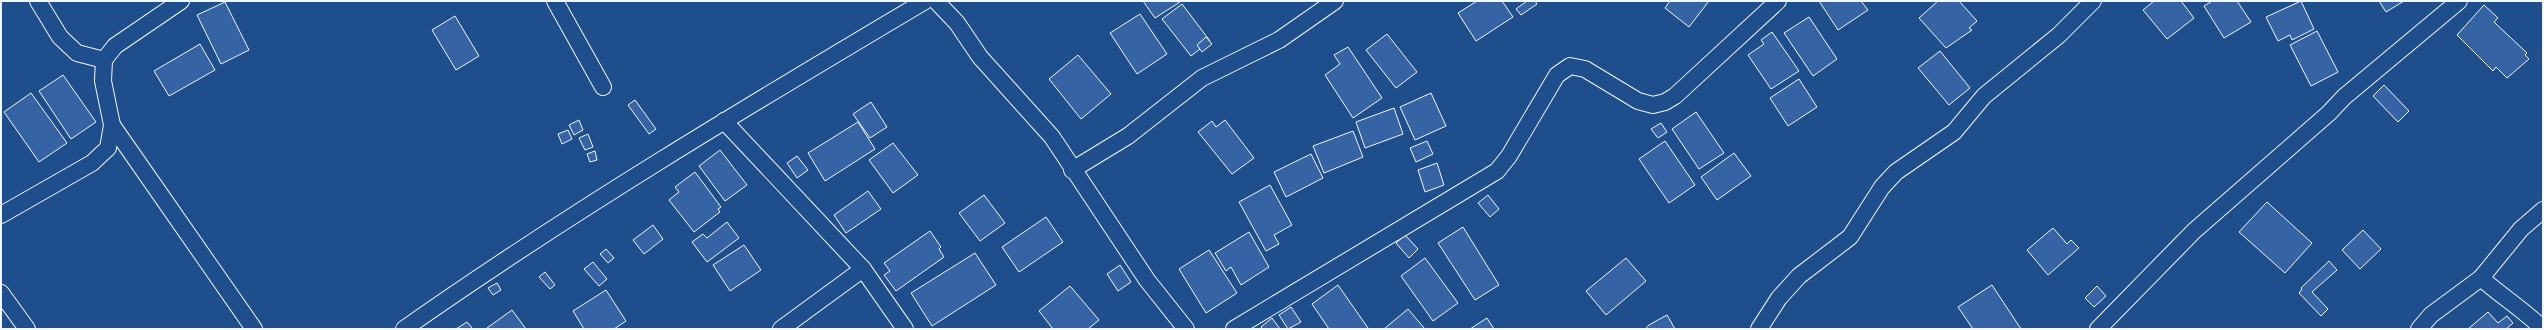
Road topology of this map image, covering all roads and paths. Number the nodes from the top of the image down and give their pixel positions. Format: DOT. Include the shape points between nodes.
graph roads {
  1 [pos="38,1"];
  2 [pos="181,1"];
  3 [pos="555,1"];
  4 [pos="925,1"];
  5 [pos="936,1"];
  6 [pos="1335,1"];
  7 [pos="1778,1"];
  8 [pos="2093,1"];
  9 [pos="2459,1"];
  10 [pos="104,60"];
  11 [pos="603,87"];
  12 [pos="724,121"];
  13 [pos="112,125"];
  14 [pos="1072,170"];
  15 [pos="2543,210"];
  16 [pos="1,215"];
  17 [pos="863,268"];
  18 [pos="2481,278"];
  19 [pos="1,293"];
  20 [pos="27,329"];
  21 [pos="254,329"];
  22 [pos="404,329"];
  23 [pos="781,329"];
  24 [pos="905,329"];
  25 [pos="1186,329"];
  26 [pos="1234,329"];
  27 [pos="1759,329"];
  28 [pos="2098,329"];
  29 [pos="2419,329"];
  30 [pos="2543,329"];
  1 -- 10 [label="street" via="60,38 77,52"];
  2 -- 10 [label="street" via="115,46"];
  3 -- 11 [label="street"];
  4 -- 12 [label="street"];
  5 -- 14 [label="street" via="957,23 980,57 1052,137"];
  6 -- 14 [label="street" via="1279,40 1202,78 1128,136"];
  7 -- 26 [label="street" via="1675,96 1665,102 1653,105 1638,101 1585,69 1570,66 1557,75 1509,156 1497,171"];
  8 -- 27 [label="street" via="2059,35 1984,96 1954,132 1896,172 1882,187 1850,237 1799,276 1779,298"];
  9 -- 28 [label="street" via="2344,97 2194,231"];
  10 -- 13 [label="street" via="103,81"];
  12 -- 17 [label="street"];
  12 -- 22 [label="street" via="507,257"];
  13 -- 16 [label="street" via="108,148 92,163"];
  13 -- 21 [label="street"];
  14 -- 25 [label="street" via="1147,280"];
  15 -- 18 [label="street" via="2521,229"];
  17 -- 23 [label="street"];
  17 -- 24 [label="street"];
  18 -- 29 [label="street" via="2431,315"];
  18 -- 30 [label="street" via="2503,298 2528,314"];
  19 -- 20 [label="street"];
}
